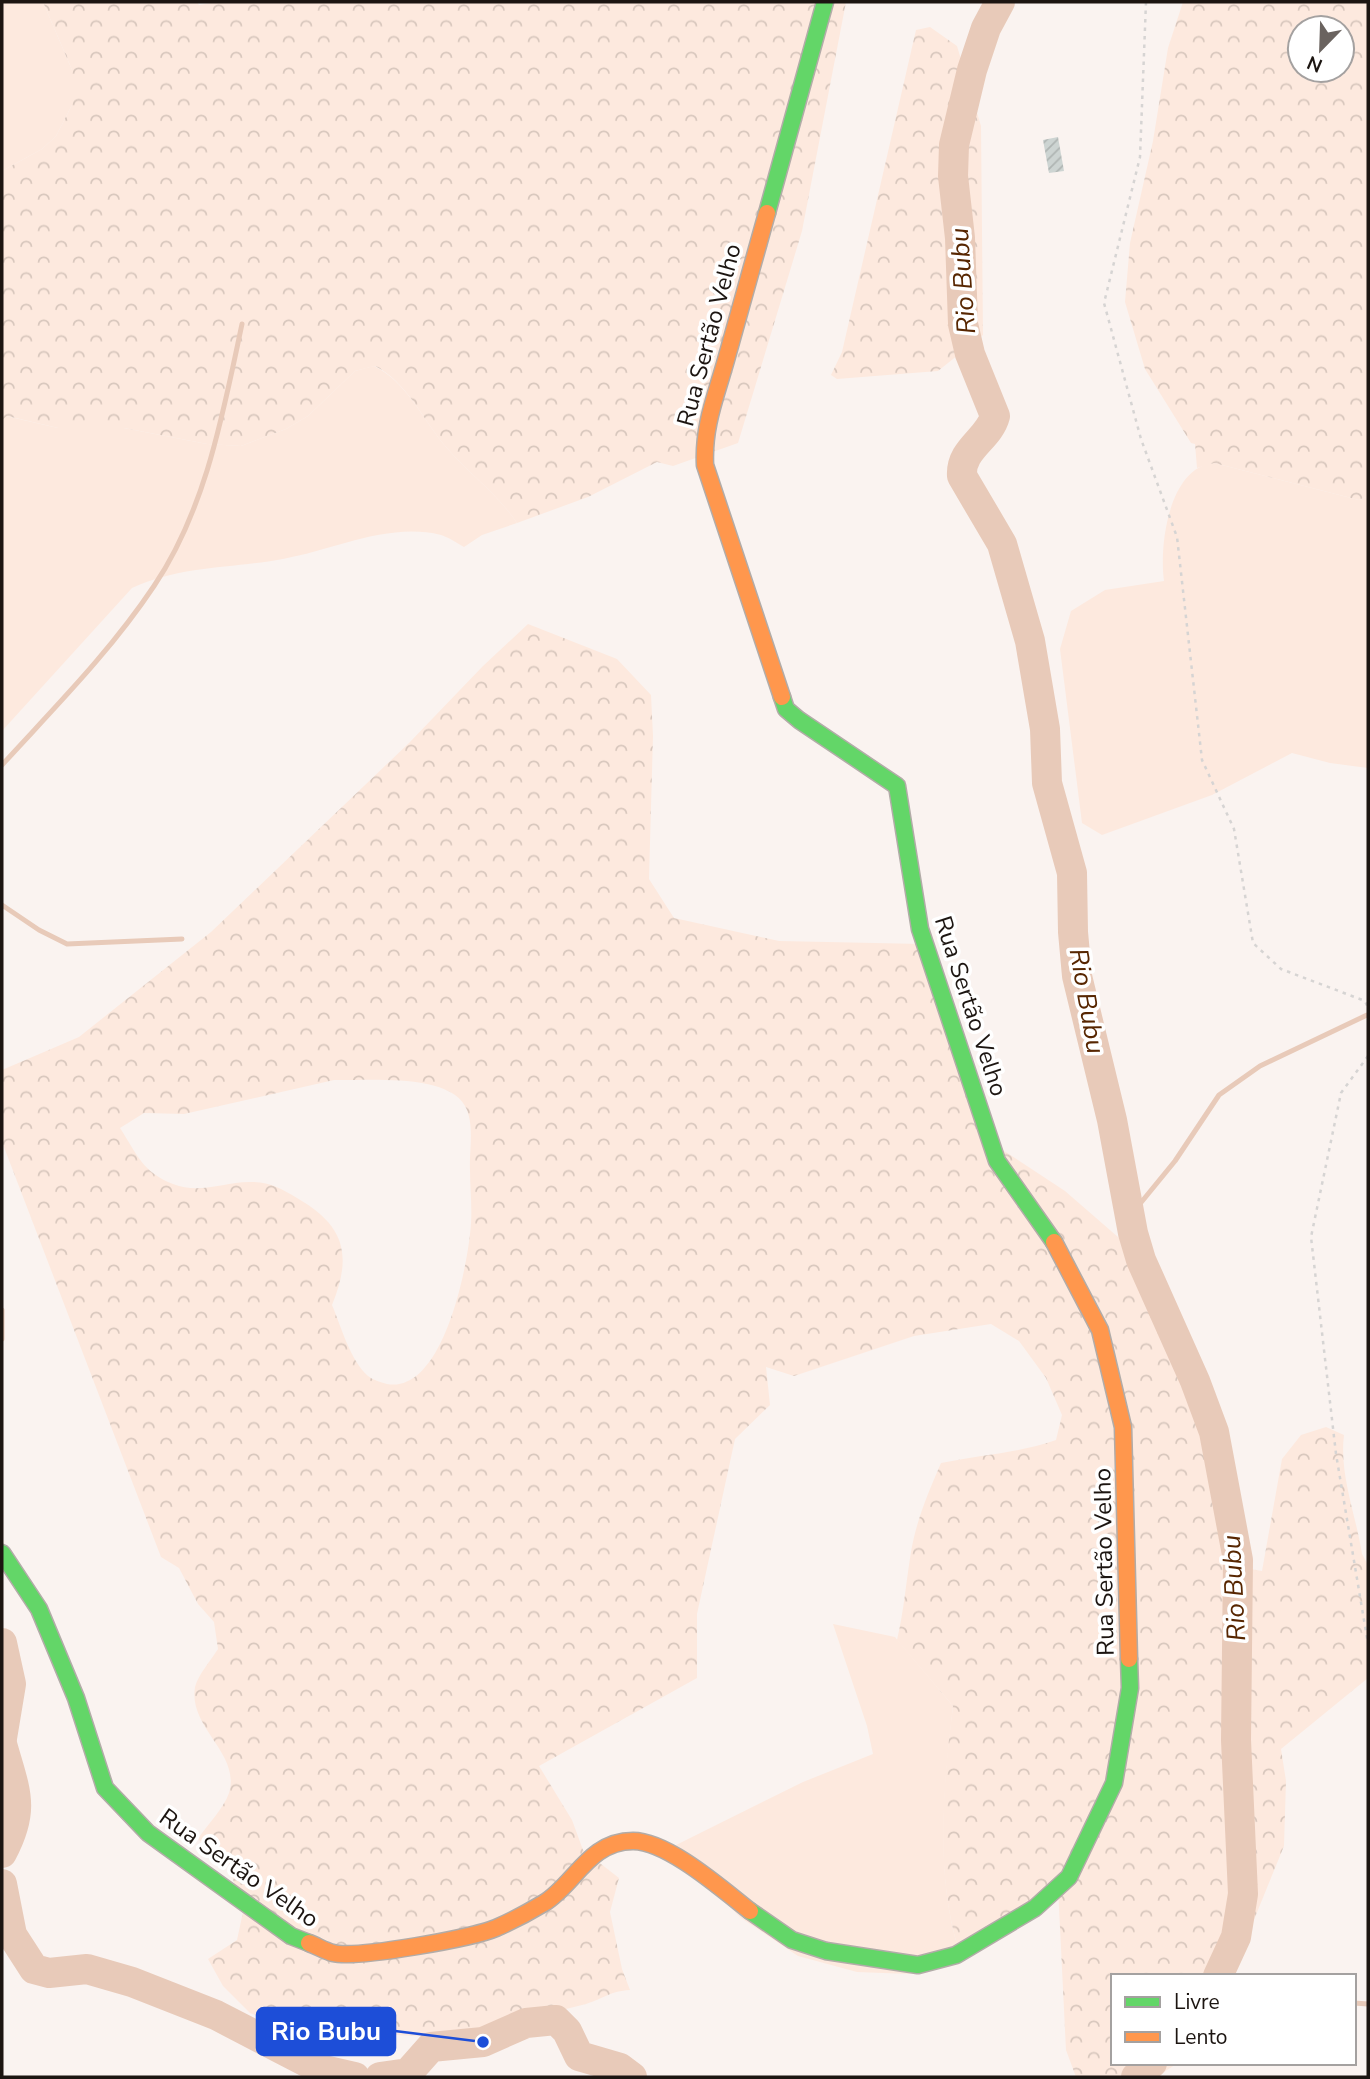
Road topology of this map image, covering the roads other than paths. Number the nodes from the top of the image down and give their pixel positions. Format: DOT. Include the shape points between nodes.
graph roads {
  1 [pos="825,2"];
  2 [pos="2,1553"];
  1 -- 2 [label="street, Rua Sertão Velho" via="723,371 707,407 705,465 786,709 800,723 880,770 897,786 919,929 997,1161 1049,1232 1100,1330 1123,1427 1130,1688 1114,1783 1069,1877 999,1932 956,1955 918,1965 825,1951 792,1940 695,1868 648,1843 631,1841 606,1847 583,1863 546,1902 494,1929 362,1954 313,1948 291,1937 148,1833 105,1788 76,1698 39,1609"];
}
